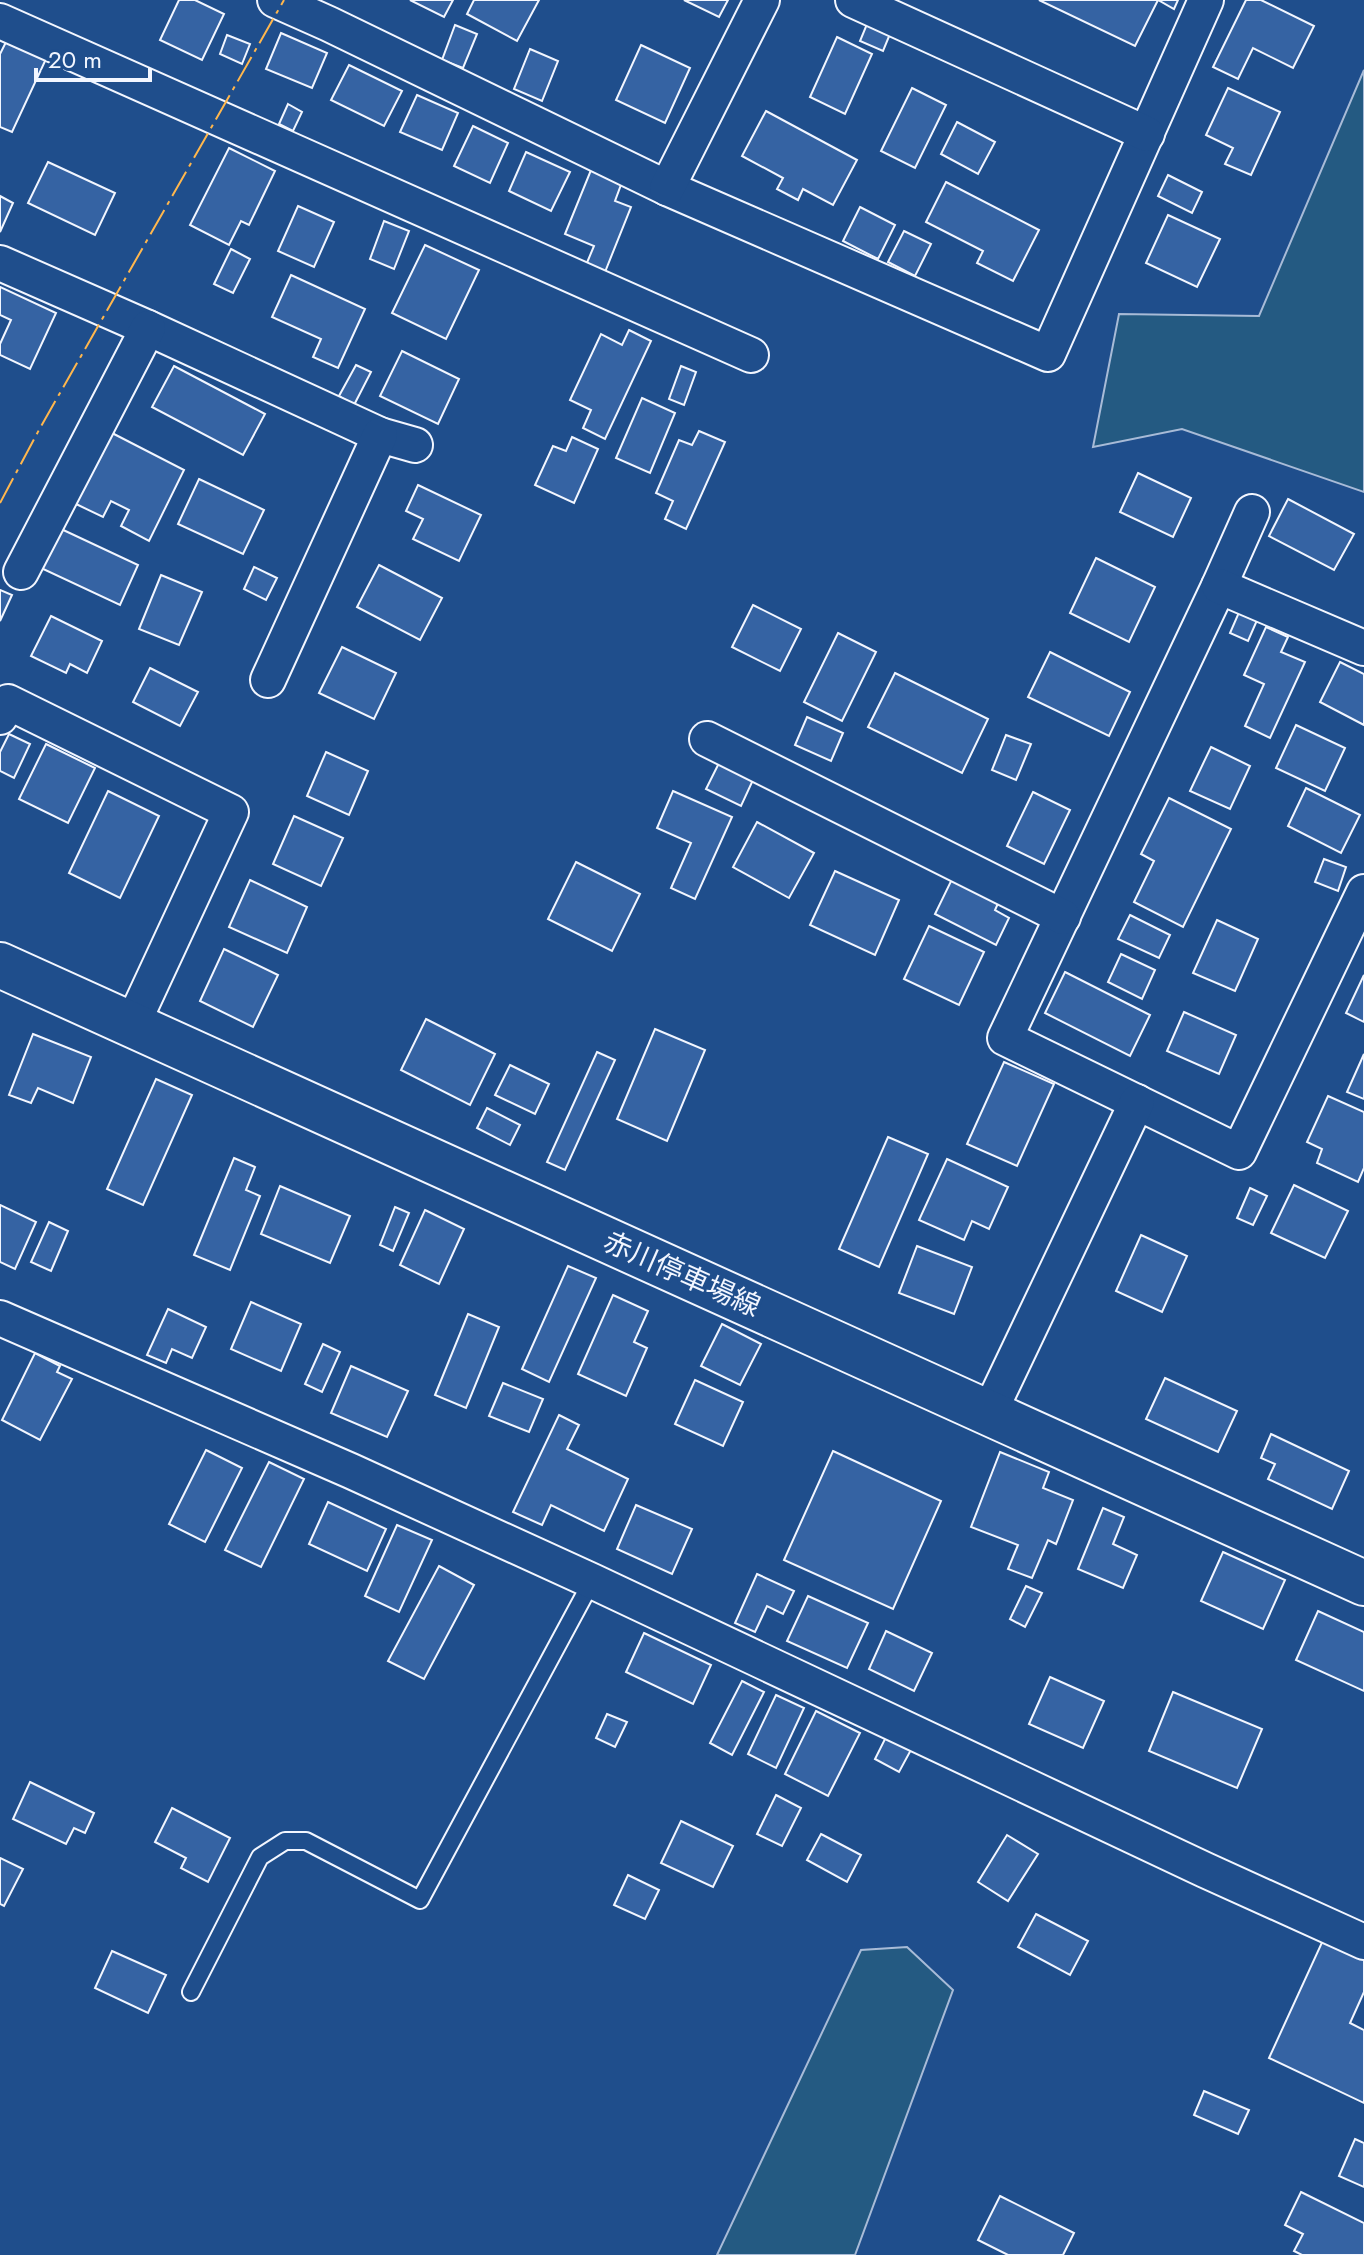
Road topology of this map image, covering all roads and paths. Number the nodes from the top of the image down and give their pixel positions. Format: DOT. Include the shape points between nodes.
graph roads {
  1 [pos="275,0"];
  2 [pos="762,0"];
  3 [pos="853,0"];
  4 [pos="1206,0"];
  5 [pos="334,12"];
  6 [pos="0,21"];
  7 [pos="1147,134"];
  8 [pos="667,188"];
  9 [pos="0,263"];
  10 [pos="148,328"];
  11 [pos="751,355"];
  12 [pos="380,435"];
  13 [pos="415,445"];
  14 [pos="1252,512"];
  15 [pos="21,572"];
  16 [pos="1219,586"];
  17 [pos="1364,648"];
  18 [pos="268,680"];
  19 [pos="0,717"];
  20 [pos="707,739"];
  21 [pos="1364,892"];
  22 [pos="1063,917"];
  23 [pos="0,965"];
  24 [pos="132,1025"];
  25 [pos="1137,1102"];
  26 [pos="0,1318"];
  27 [pos="989,1413"];
  28 [pos="592,1581"];
  29 [pos="1364,1583"];
  30 [pos="1364,1942"];
  31 [pos="191,1992"];
  1 -- 5 [label="street"];
  2 -- 8 [label="street"];
  3 -- 7 [label="street"];
  4 -- 7 [label="street"];
  5 -- 8 [label="street"];
  6 -- 11 [label="street"];
  7 -- 8 [label="street" via="1048,354"];
  9 -- 10 [label="street"];
  10 -- 12 [label="street"];
  10 -- 15 [label="street"];
  12 -- 13 [label="street"];
  12 -- 18 [label="street"];
  14 -- 16 [label="street"];
  16 -- 17 [label="street"];
  16 -- 22 [label="street"];
  19 -- 24 [label="street" via="8,702 231,812"];
  20 -- 22 [label="street"];
  21 -- 25 [label="street" via="1239,1152"];
  22 -- 25 [label="street" via="1005,1038"];
  23 -- 24 [label="main road, 赤川停車場線"];
  24 -- 27 [label="main road, 赤川停車場線"];
  25 -- 27 [label="street"];
  26 -- 28 [label="street"];
  27 -- 29 [label="main road, 赤川停車場線"];
  28 -- 30 [label="street"];
  28 -- 31 [label="lane" via="420,1900 306,1841 285,1841 260,1857"];
}
